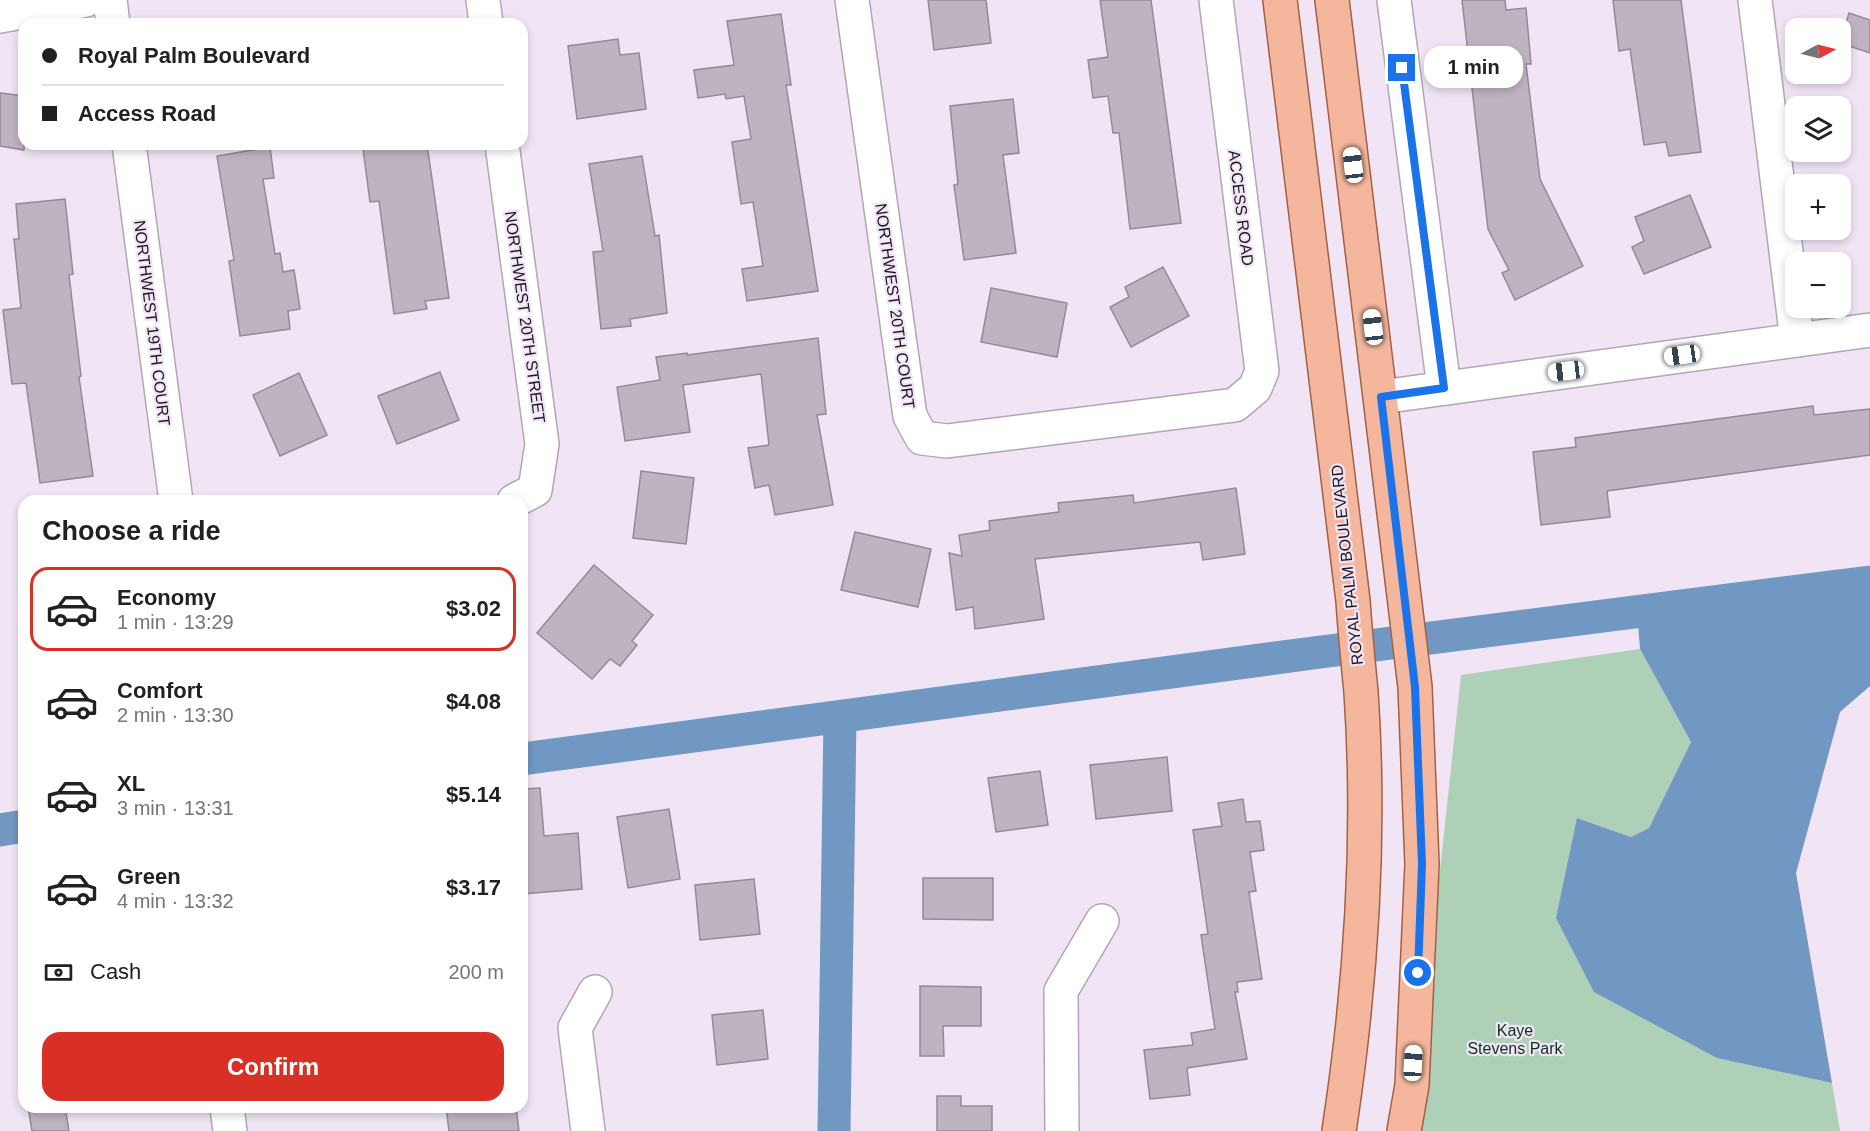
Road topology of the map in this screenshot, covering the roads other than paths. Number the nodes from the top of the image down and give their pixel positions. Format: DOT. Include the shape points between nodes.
graph roads {
  1 [pos="86,0"];
  2 [pos="110,0"];
  3 [pos="483,0"];
  4 [pos="852,0"];
  5 [pos="1216,0"];
  6 [pos="1280,0"];
  7 [pos="1332,0"];
  8 [pos="1394,0"];
  9 [pos="1755,0"];
  10 [pos="0,16"];
  11 [pos="112,18"];
  12 [pos="485,18"];
  13 [pos="130,150"];
  14 [pos="503,150"];
  15 [pos="1870,330"];
  16 [pos="1797,340"];
  17 [pos="1444,388"];
  18 [pos="1381,397"];
  19 [pos="1235,405"];
  20 [pos="175,495"];
  21 [pos="525,495"];
  22 [pos="1102,921"];
  23 [pos="595,992"];
  24 [pos="228,1113"];
  25 [pos="230,1131"];
  26 [pos="588,1131"];
  27 [pos="1062,1131"];
  28 [pos="1339,1131"];
  29 [pos="1404,1131"];
  1 -- 10 [label="street"];
  2 -- 11 [label="street"];
  3 -- 12 [label="street"];
  4 -- 19 [label="street, NORTHWEST 20TH COURT" via="910,416 922,438 947,441"];
  5 -- 19 [label="street, ACCESS ROAD" via="1262,371 1256,388"];
  6 -- 28 [label="main road, ROYAL PALM BOULEVARD" via="1361,693 1361,926 1351,1054"];
  7 -- 18 [label="main road"];
  8 -- 17 [label="street"];
  9 -- 16 [label="street"];
  13 -- 20 [label="street, NORTHWEST 19TH COURT"];
  14 -- 21 [label="street, NORTHWEST 20TH STREET" via="542,444"];
  15 -- 16 [label="street"];
  16 -- 17 [label="street"];
  17 -- 18 [label="street"];
  18 -- 29 [label="main road" via="1415,687 1422,864 1412,1085"];
  22 -- 27 [label="street" via="1061,991"];
  23 -- 26 [label="street" via="574,1028"];
  24 -- 25 [label="street"];
}
